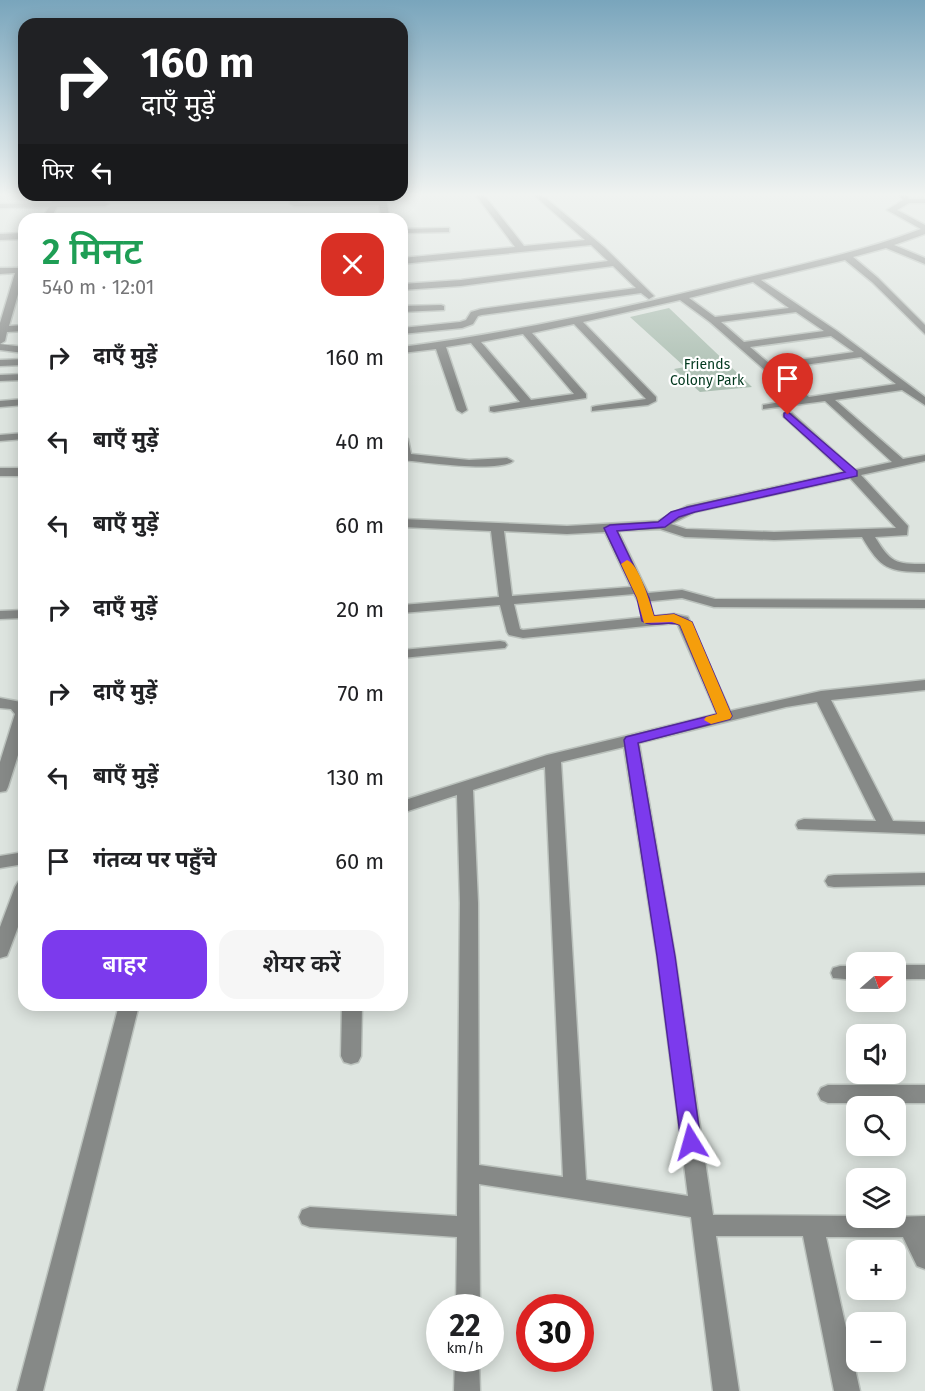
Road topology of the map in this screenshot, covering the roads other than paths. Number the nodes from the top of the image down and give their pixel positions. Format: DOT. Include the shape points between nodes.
graph roads {
  1 [pos="611,260"];
  2 [pos="835,260"];
  3 [pos="850,260"];
  4 [pos="615,263"];
  5 [pos="18,269"];
  6 [pos="0,271"];
  7 [pos="754,279"];
  8 [pos="18,282"];
  9 [pos="408,287"];
  10 [pos="644,290"];
  11 [pos="682,298"];
  12 [pos="658,304"];
  13 [pos="441,308"];
  14 [pos="408,309"];
  15 [pos="800,309"];
  16 [pos="8,310"];
  17 [pos="925,314"];
  18 [pos="911,317"];
  19 [pos="712,320"];
  20 [pos="577,322"];
  21 [pos="18,328"];
  22 [pos="3,329"];
  23 [pos="408,330"];
  24 [pos="525,331"];
  25 [pos="925,331"];
  26 [pos="834,333"];
  27 [pos="474,340"];
  28 [pos="0,341"];
  29 [pos="440,345"];
  30 [pos="741,345"];
  31 [pos="0,347"];
  32 [pos="18,349"];
  33 [pos="408,349"];
  34 [pos="863,354"];
  35 [pos="18,362"];
  36 [pos="0,363"];
  37 [pos="767,367"];
  38 [pos="18,377"];
  39 [pos="0,378"];
  40 [pos="905,386"];
  41 [pos="827,398"];
  42 [pos="807,401"];
  43 [pos="18,402"];
  44 [pos="925,402"];
  45 [pos="0,404"];
  46 [pos="528,404"];
  47 [pos="767,407"];
  48 [pos="494,409"];
  49 [pos="596,409"];
  50 [pos="462,410"];
  51 [pos="788,415"];
  52 [pos="18,436"];
  53 [pos="0,438"];
  54 [pos="408,457"];
  55 [pos="925,458"];
  56 [pos="507,461"];
  57 [pos="900,463"];
  58 [pos="0,472"];
  59 [pos="18,472"];
  60 [pos="853,474"];
  61 [pos="408,523"];
  62 [pos="661,525"];
  63 [pos="497,527"];
  64 [pos="610,528"];
  65 [pos="867,534"];
  66 [pos="925,567"];
  67 [pos="641,594"];
  68 [pos="507,601"];
  69 [pos="925,604"];
  70 [pos="408,609"];
  71 [pos="18,614"];
  72 [pos="0,615"];
  73 [pos="649,621"];
  74 [pos="500,645"];
  75 [pos="408,653"];
  76 [pos="925,685"];
  77 [pos="821,696"];
  78 [pos="0,703"];
  79 [pos="18,708"];
  80 [pos="725,716"];
  81 [pos="18,730"];
  82 [pos="631,740"];
  83 [pos="553,759"];
  84 [pos="0,787"];
  85 [pos="465,787"];
  86 [pos="408,805"];
  87 [pos="804,825"];
  88 [pos="888,828"];
  89 [pos="925,828"];
  90 [pos="18,859"];
  91 [pos="0,862"];
  92 [pos="925,879"];
  93 [pos="834,881"];
  94 [pos="18,903"];
  95 [pos="0,951"];
  96 [pos="906,972"];
  97 [pos="925,972"];
  98 [pos="127,1011"];
  99 [pos="352,1011"];
  100 [pos="351,1056"];
  101 [pos="828,1094"];
  102 [pos="925,1094"];
  103 [pos="470,1173"];
  104 [pos="575,1189"];
  105 [pos="702,1216"];
  106 [pos="310,1217"];
  107 [pos="812,1225"];
  108 [pos="469,1227"];
  109 [pos="918,1227"];
  110 [pos="925,1258"];
  111 [pos="468,1294"];
  112 [pos="467,1372"];
  113 [pos="30,1391"];
  114 [pos="467,1391"];
  115 [pos="726,1391"];
  116 [pos="847,1391"];
  1 -- 4 [label="street"];
  2 -- 7 [label="street"];
  3 -- 18 [label="street"];
  4 -- 9 [label="street"];
  4 -- 10 [label="street"];
  5 -- 6 [label="street"];
  7 -- 11 [label="street"];
  7 -- 15 [label="street"];
  8 -- 16 [label="street"];
  10 -- 12 [label="street"];
  10 -- 23 [label="street" via="481,312 462,325"];
  11 -- 12 [label="street"];
  11 -- 19 [label="street"];
  12 -- 20 [label="street"];
  13 -- 14 [label="street"];
  15 -- 19 [label="street"];
  15 -- 26 [label="street"];
  16 -- 22 [label="street"];
  17 -- 18 [label="street"];
  18 -- 25 [label="street"];
  19 -- 30 [label="street"];
  20 -- 24 [label="street"];
  20 -- 49 [label="street" via="652,399"];
  21 -- 22 [label="street"];
  22 -- 28 [label="street"];
  24 -- 27 [label="street"];
  24 -- 46 [label="street" via="582,396"];
  26 -- 30 [label="street"];
  26 -- 34 [label="street"];
  27 -- 29 [label="street"];
  27 -- 46 [label="street"];
  29 -- 33 [label="street"];
  29 -- 50 [label="street"];
  30 -- 37 [label="street"];
  31 -- 32 [label="street"];
  34 -- 37 [label="street"];
  34 -- 40 [label="street"];
  35 -- 36 [label="street"];
  37 -- 42 [label="street"];
  38 -- 39 [label="street"];
  40 -- 41 [label="street"];
  40 -- 44 [label="street"];
  41 -- 42 [label="street"];
  41 -- 57 [label="street"];
  42 -- 47 [label="street"];
  43 -- 45 [label="street"];
  46 -- 48 [label="street"];
  51 -- 60 [label="street"];
  52 -- 53 [label="street"];
  54 -- 56 [label="street" via="469,463"];
  55 -- 57 [label="street"];
  57 -- 60 [label="street"];
  58 -- 59 [label="street"];
  60 -- 62 [label="street" via="692,509"];
  60 -- 65 [label="street" via="904,530"];
  61 -- 63 [label="street"];
  62 -- 64 [label="street"];
  62 -- 65 [label="street" via="692,534"];
  63 -- 64 [label="street"];
  63 -- 68 [label="street"];
  64 -- 67 [label="street"];
  65 -- 66 [label="street" via="890,567"];
  67 -- 68 [label="street"];
  67 -- 69 [label="street" via="682,594 714,603"];
  67 -- 73 [label="street"];
  68 -- 70 [label="street"];
  68 -- 73 [label="street" via="512,629 518,634"];
  71 -- 72 [label="street"];
  73 -- 80 [label="street" via="683,620"];
  74 -- 75 [label="street"];
  76 -- 77 [label="street"];
  77 -- 80 [label="street"];
  77 -- 88 [label="street"];
  78 -- 79 [label="street"];
  80 -- 82 [label="street"];
  81 -- 84 [label="street"];
  82 -- 83 [label="street"];
  82 -- 105 [label="street"];
  83 -- 85 [label="street"];
  83 -- 104 [label="street"];
  85 -- 86 [label="street"];
  85 -- 103 [label="street"];
  87 -- 88 [label="street"];
  88 -- 89 [label="street"];
  90 -- 91 [label="street"];
  92 -- 93 [label="street"];
  94 -- 95 [label="street"];
  96 -- 97 [label="street"];
  98 -- 113 [label="street"];
  99 -- 100 [label="street"];
  101 -- 102 [label="street"];
  103 -- 104 [label="street"];
  103 -- 108 [label="street"];
  104 -- 105 [label="street"];
  105 -- 107 [label="street"];
  105 -- 115 [label="street"];
  106 -- 108 [label="street"];
  107 -- 109 [label="street"];
  107 -- 116 [label="street"];
  108 -- 111 [label="street"];
  109 -- 110 [label="street"];
  112 -- 114 [label="street"];
}
